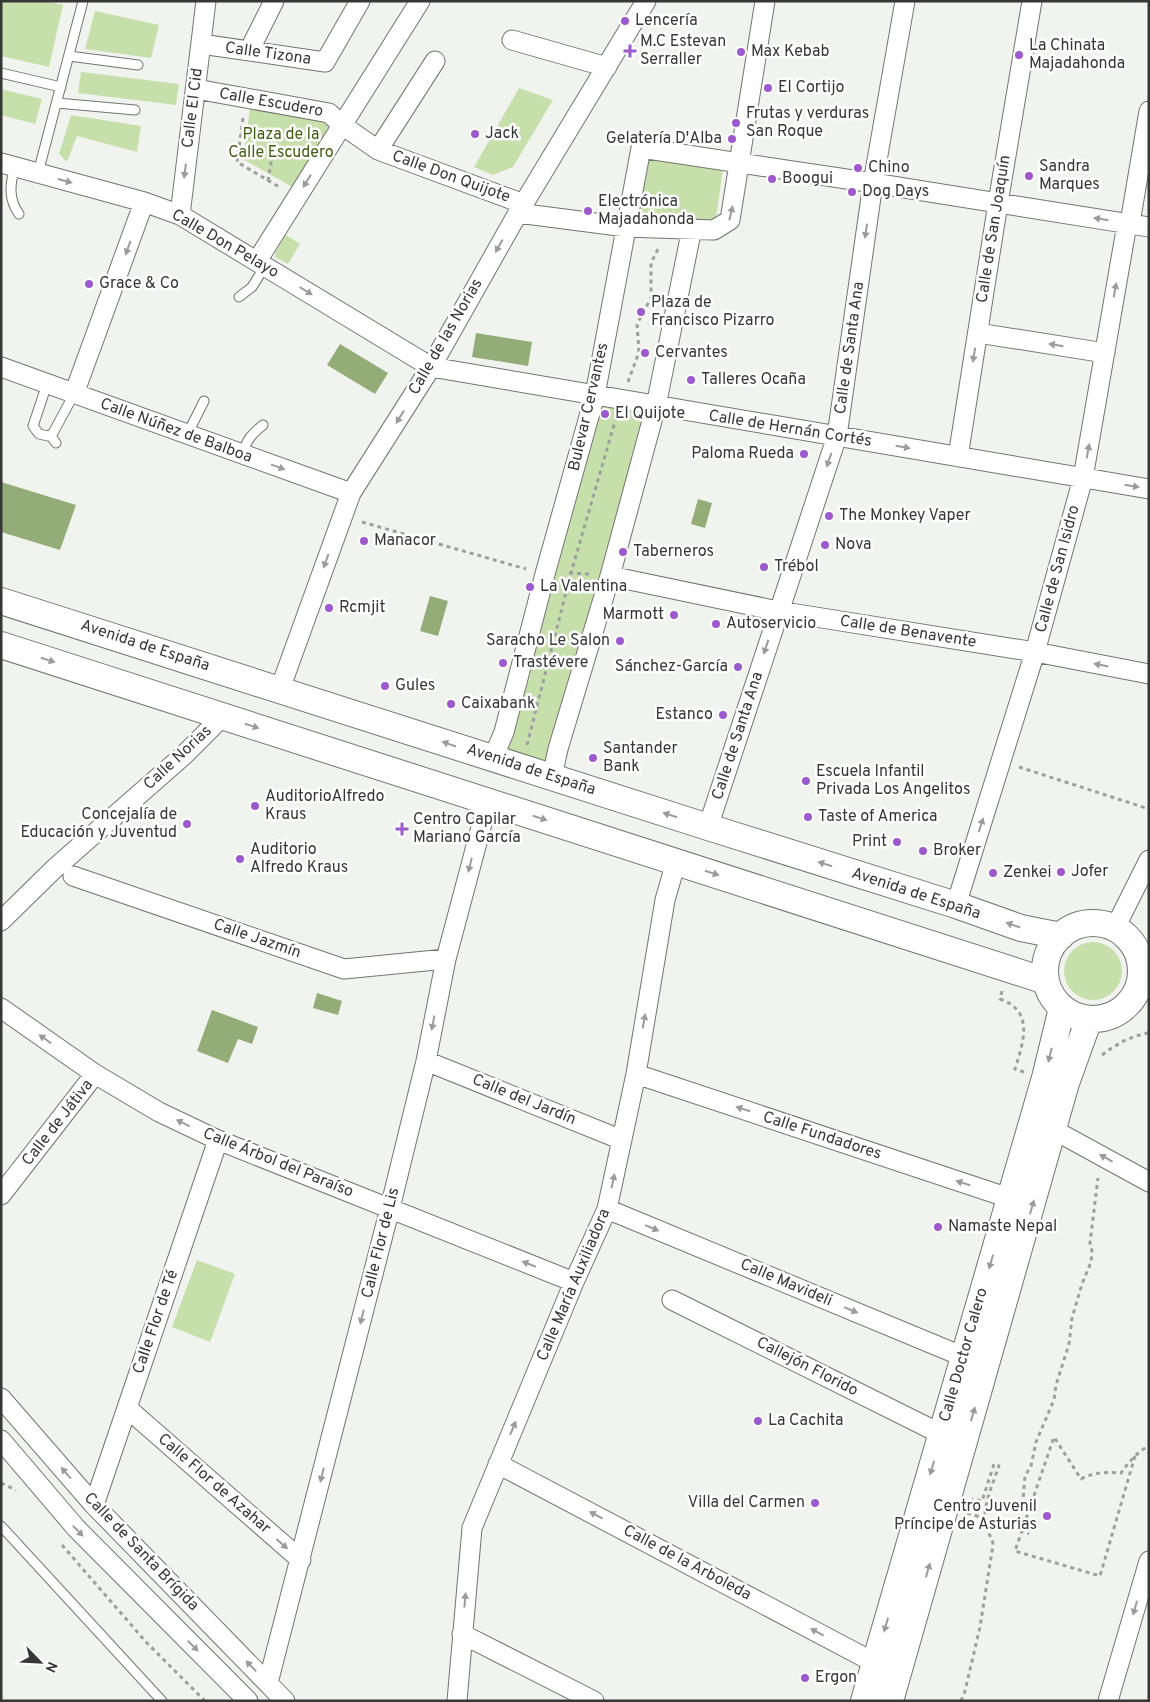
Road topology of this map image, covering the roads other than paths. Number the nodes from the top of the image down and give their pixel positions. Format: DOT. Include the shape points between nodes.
graph roads {
  1 [pos="83,1"];
  2 [pos="206,1"];
  3 [pos="274,1"];
  4 [pos="360,1"];
  5 [pos="420,1"];
  6 [pos="646,1"];
  7 [pos="765,1"];
  8 [pos="905,1"];
  9 [pos="1032,1"];
  10 [pos="512,40"];
  11 [pos="201,44"];
  12 [pos="249,51"];
  13 [pos="69,56"];
  14 [pos="435,61"];
  15 [pos="138,65"];
  16 [pos="607,67"];
  17 [pos="1,73"];
  18 [pos="60,87"];
  19 [pos="196,89"];
  20 [pos="57,103"];
  21 [pos="135,110"];
  22 [pos="1149,111"];
  23 [pos="342,125"];
  24 [pos="378,150"];
  25 [pos="739,162"];
  26 [pos="8,165"];
  27 [pos="38,173"];
  28 [pos="873,183"];
  29 [pos="144,202"];
  30 [pos="998,203"];
  31 [pos="521,208"];
  32 [pos="19,214"];
  33 [pos="180,215"];
  34 [pos="1129,220"];
  35 [pos="626,227"];
  36 [pos="1149,227"];
  37 [pos="692,228"];
  38 [pos="261,264"];
  39 [pos="239,297"];
  40 [pos="978,333"];
  41 [pos="1104,353"];
  42 [pos="1,367"];
  43 [pos="431,367"];
  44 [pos="47,384"];
  45 [pos="74,394"];
  46 [pos="595,395"];
  47 [pos="204,401"];
  48 [pos="656,406"];
  49 [pos="263,425"];
  50 [pos="186,434"];
  51 [pos="50,435"];
  52 [pos="837,436"];
  53 [pos="56,443"];
  54 [pos="243,454"];
  55 [pos="958,457"];
  56 [pos="1083,478"];
  57 [pos="1149,489"];
  58 [pos="352,493"];
  59 [pos="610,576"];
  60 [pos="1,601"];
  61 [pos="778,611"];
  62 [pos="1,645"];
  63 [pos="1035,652"];
  64 [pos="1149,674"];
  65 [pos="280,689"];
  66 [pos="223,716"];
  67 [pos="493,758"];
  68 [pos="552,777"];
  69 [pos="488,802"];
  70 [pos="708,828"];
  71 [pos="1149,860"];
  72 [pos="676,862"];
  73 [pos="73,876"];
  74 [pos="956,906"];
  75 [pos="1,921"];
  76 [pos="1115,928"];
  77 [pos="1061,936"];
  78 [pos="446,959"];
  79 [pos="1145,971"];
  80 [pos="1046,981"];
  81 [pos="1,1008"];
  82 [pos="1062,1008"];
  83 [pos="1137,1009"];
  84 [pos="1089,1019"];
  85 [pos="426,1061"];
  86 [pos="96,1074"];
  87 [pos="636,1074"];
  88 [pos="1054,1130"];
  89 [pos="218,1140"];
  90 [pos="622,1140"];
  91 [pos="1149,1182"];
  92 [pos="1,1195"];
  93 [pos="1009,1198"];
  94 [pos="390,1208"];
  95 [pos="607,1209"];
  96 [pos="574,1282"];
  97 [pos="672,1300"];
  98 [pos="964,1357"];
  99 [pos="1,1398"];
  100 [pos="127,1408"];
  101 [pos="941,1434"];
  102 [pos="1,1440"];
  103 [pos="498,1464"];
  104 [pos="94,1505"];
  105 [pos="1,1526"];
  106 [pos="301,1560"];
  107 [pos="1149,1561"];
  108 [pos="462,1634"];
  109 [pos="876,1662"];
  110 [pos="268,1683"];
  111 [pos="162,1701"];
  112 [pos="248,1701"];
  113 [pos="285,1701"];
  114 [pos="457,1701"];
  115 [pos="594,1701"];
  116 [pos="864,1701"];
  117 [pos="890,1701"];
  118 [pos="1108,1701"];
  1 -- 13 [label="lane"];
  2 -- 11 [label="street, Calle El Cid"];
  3 -- 12 [label="street"];
  4 -- 12 [label="street, Calle Tizona" via="325,62"];
  5 -- 23 [label="street, Calle Escudero"];
  6 -- 16 [label="street, Calle de las Norias"];
  7 -- 25 [label="street, Calle Don Quijote"];
  8 -- 28 [label="street, Calle de Santa Ana"];
  9 -- 30 [label="street, Calle de San Joaquín"];
  10 -- 16 [label="street"];
  11 -- 12 [label="street, Calle Tizona"];
  11 -- 19 [label="street, Calle El Cid"];
  13 -- 15 [label="lane"];
  13 -- 18 [label="lane"];
  14 -- 24 [label="street, Calle Don Quijote"];
  16 -- 31 [label="street, Calle de las Norias"];
  17 -- 18 [label="lane"];
  18 -- 20 [label="lane"];
  19 -- 23 [label="street, Calle Escudero" via="329,113"];
  19 -- 33 [label="street, Calle El Cid, one-way"];
  20 -- 21 [label="lane"];
  20 -- 27 [label="lane"];
  22 -- 34 [label="street, Calle de San Isidro"];
  23 -- 24 [label="street, Calle Don Quijote"];
  23 -- 38 [label="street, Calle Escudero, one-way" via="297,197"];
  24 -- 31 [label="street, Calle Don Quijote"];
  25 -- 28 [label="street"];
  25 -- 35 [label="street, Bulevar Cervantes" via="640,148"];
  37 -- 25 [label="street, Calle Don Quijote, one-way" via="714,230 730,220"];
  26 -- 27 [label="street, Calle Don Pelayo"];
  26 -- 32 [label="lane" via="14,207"];
  27 -- 29 [label="street, Calle Don Pelayo, one-way"];
  28 -- 30 [label="street"];
  28 -- 52 [label="street, Calle de Santa Ana, one-way"];
  29 -- 33 [label="street, Calle Don Pelayo"];
  29 -- 45 [label="street, one-way"];
  34 -- 30 [label="street, one-way"];
  30 -- 40 [label="street, Calle de San Joaquín"];
  31 -- 35 [label="street, Calle Don Quijote"];
  31 -- 43 [label="street, Calle de las Norias, one-way"];
  33 -- 38 [label="street, Calle Don Pelayo"];
  34 -- 36 [label="street"];
  41 -- 34 [label="street, Calle de San Isidro, one-way"];
  35 -- 37 [label="street, Calle Don Quijote"];
  35 -- 46 [label="street, Bulevar Cervantes"];
  37 -- 48 [label="street"];
  38 -- 39 [label="lane" via="252,287"];
  38 -- 43 [label="street, Calle Don Pelayo, one-way"];
  41 -- 40 [label="street, one-way"];
  40 -- 55 [label="street, Calle de San Joaquín, one-way"];
  56 -- 41 [label="street, Calle de San Isidro, one-way"];
  42 -- 44 [label="street, Calle Núñez de Balboa"];
  43 -- 46 [label="street, Calle de Hernán Cortés"];
  43 -- 58 [label="street, Calle de las Norias, one-way"];
  44 -- 45 [label="street, Calle Núñez de Balboa"];
  44 -- 51 [label="lane" via="30,429"];
  45 -- 50 [label="street, Calle Núñez de Balboa"];
  45 -- 51 [label="lane" via="64,425"];
  46 -- 48 [label="street, Calle de Hernán Cortés"];
  46 -- 67 [label="street, Bulevar Cervantes" via="504,732"];
  47 -- 50 [label="lane"];
  48 -- 52 [label="street, Calle de Hernán Cortés"];
  48 -- 59 [label="street"];
  49 -- 54 [label="lane" via="245,443"];
  50 -- 54 [label="street, Calle Núñez de Balboa"];
  51 -- 53 [label="lane"];
  52 -- 55 [label="street, Calle de Hernán Cortés, one-way"];
  52 -- 61 [label="street, Calle de Santa Ana, one-way"];
  54 -- 58 [label="street, Calle Núñez de Balboa, one-way"];
  55 -- 56 [label="street, Calle de Hernán Cortés"];
  56 -- 57 [label="street, Calle de Hernán Cortés, one-way"];
  56 -- 63 [label="street, Calle de San Isidro"];
  58 -- 65 [label="street, Calle de las Norias, one-way"];
  59 -- 61 [label="street, Calle de Benavente"];
  59 -- 68 [label="street"];
  60 -- 65 [label="street, Avenida de España"];
  61 -- 63 [label="street, Calle de Benavente"];
  61 -- 70 [label="street, Calle de Santa Ana, one-way"];
  62 -- 66 [label="street, one-way"];
  64 -- 63 [label="street, Calle de Benavente, one-way"];
  74 -- 63 [label="street, Calle de San Isidro, one-way"];
  67 -- 65 [label="street, Avenida de España, one-way"];
  66 -- 69 [label="street, one-way"];
  66 -- 75 [label="street, Calle Norias"];
  67 -- 68 [label="street, Avenida de España"];
  70 -- 68 [label="street, Avenida de España, one-way"];
  69 -- 72 [label="street, one-way"];
  69 -- 78 [label="street, Calle Flor de Lis, one-way"];
  74 -- 70 [label="street, Avenida de España, one-way"];
  71 -- 76 [label="street"];
  72 -- 80 [label="street, one-way"];
  87 -- 72 [label="street, Calle María Auxiliadora, one-way" via="665,900"];
  73 -- 78 [label="street, Calle Jazmín" via="344,969"];
  77 -- 74 [label="street, Avenida de España, one-way" via="1020,928"];
  76 -- 77 [label="street" via="1092,923 1070,929"];
  76 -- 79 [label="street" via="1131,941"];
  77 -- 80 [label="street" via="1048,957"];
  78 -- 85 [label="street, Calle Flor de Lis, one-way"];
  79 -- 83 [label="street" via="1137,989"];
  80 -- 82 [label="street"];
  86 -- 81 [label="street, Calle Árbol del Paraíso, one-way"];
  82 -- 84 [label="street"];
  82 -- 93 [label="street, Calle Doctor Calero, one-way"];
  83 -- 84 [label="street"];
  84 -- 88 [label="street, Calle Doctor Calero"];
  85 -- 90 [label="street, Calle del Jardín"];
  85 -- 94 [label="street, Calle Flor de Lis"];
  89 -- 86 [label="street, Calle Árbol del Paraíso, one-way" via="159,1112"];
  86 -- 92 [label="street, Calle de Játiva"];
  87 -- 90 [label="street, Calle María Auxiliadora"];
  93 -- 87 [label="street, Calle Fundadores, one-way"];
  91 -- 88 [label="street, one-way"];
  117 -- 88 [label="street, Calle Doctor Calero, one-way"];
  89 -- 94 [label="street, Calle Árbol del Paraíso"];
  89 -- 100 [label="street, Calle Flor de Té"];
  95 -- 90 [label="street, Calle María Auxiliadora, one-way"];
  93 -- 98 [label="street, Calle Doctor Calero, one-way"];
  96 -- 94 [label="street, Calle Árbol del Paraíso, one-way"];
  94 -- 106 [label="street, Calle Flor de Lis, one-way"];
  95 -- 96 [label="street, Calle María Auxiliadora"];
  95 -- 98 [label="street, Calle Mavideli, one-way"];
  103 -- 96 [label="street, Calle María Auxiliadora, one-way"];
  97 -- 101 [label="street, Callejón Florido"];
  98 -- 101 [label="street, Calle Doctor Calero"];
  104 -- 99 [label="street, Calle de Santa Brígida, one-way"];
  100 -- 104 [label="street, Calle Flor de Té"];
  100 -- 106 [label="street, Calle Flor de Azahar, one-way"];
  101 -- 109 [label="street, Calle Doctor Calero, one-way"];
  102 -- 112 [label="street, Calle de Santa Brígida, one-way" via="76,1528"];
  108 -- 103 [label="street, Calle María Auxiliadora, one-way" via="472,1528"];
  109 -- 103 [label="street, Calle de la Arboleda, one-way"];
  110 -- 104 [label="street, Calle de Santa Brígida, one-way"];
  105 -- 111 [label="lane"];
  106 -- 110 [label="street, Calle Flor de Lis"];
  107 -- 118 [label="street, one-way"];
  108 -- 114 [label="street, Calle María Auxiliadora"];
  108 -- 115 [label="street"];
  109 -- 116 [label="street, Calle Doctor Calero"];
  110 -- 113 [label="street, Calle de Santa Brígida"];
}
